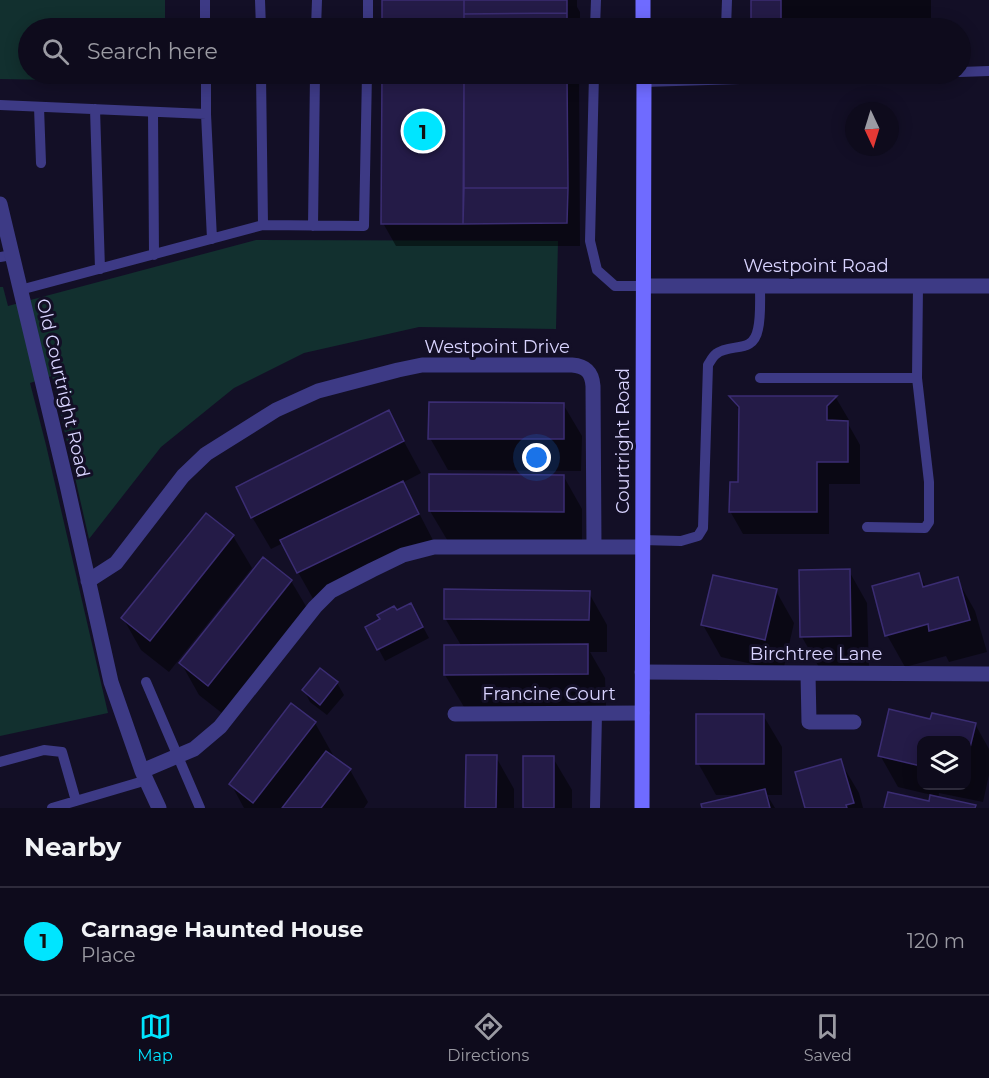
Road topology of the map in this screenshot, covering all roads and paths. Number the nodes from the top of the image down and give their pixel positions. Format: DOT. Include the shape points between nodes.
graph roads {
  1 [pos="205,0"];
  2 [pos="260,0"];
  3 [pos="316,0"];
  4 [pos="368,0"];
  5 [pos="596,0"];
  6 [pos="643,0"];
  7 [pos="727,0"];
  8 [pos="206,18"];
  9 [pos="261,18"];
  10 [pos="316,18"];
  11 [pos="368,18"];
  12 [pos="595,18"];
  13 [pos="643,18"];
  14 [pos="726,18"];
  15 [pos="989,71"];
  16 [pos="971,72"];
  17 [pos="206,84"];
  18 [pos="261,84"];
  19 [pos="315,84"];
  20 [pos="367,84"];
  21 [pos="594,84"];
  22 [pos="644,84"];
  23 [pos="0,105"];
  24 [pos="39,107"];
  25 [pos="95,109"];
  26 [pos="153,112"];
  27 [pos="206,114"];
  28 [pos="42,163"];
  29 [pos="0,204"];
  30 [pos="263,225"];
  31 [pos="313,226"];
  32 [pos="212,239"];
  33 [pos="154,255"];
  34 [pos="6,256"];
  35 [pos="100,269"];
  36 [pos="643,286"];
  37 [pos="760,286"];
  38 [pos="918,286"];
  39 [pos="989,286"];
  40 [pos="20,290"];
  41 [pos="760,378"];
  42 [pos="917,378"];
  43 [pos="867,527"];
  44 [pos="642,543"];
  45 [pos="594,547"];
  46 [pos="88,581"];
  47 [pos="642,672"];
  48 [pos="808,674"];
  49 [pos="989,674"];
  50 [pos="146,682"];
  51 [pos="642,713"];
  52 [pos="455,714"];
  53 [pos="597,714"];
  54 [pos="854,722"];
  55 [pos="178,756"];
  56 [pos="0,762"];
  57 [pos="145,776"];
  58 [pos="81,803"];
  59 [pos="52,808"];
  60 [pos="159,808"];
  61 [pos="200,808"];
  62 [pos="595,808"];
  63 [pos="642,808"];
  1 -- 8 [label="lane"];
  2 -- 9 [label="lane"];
  3 -- 10 [label="lane"];
  4 -- 11 [label="lane"];
  5 -- 12 [label="lane"];
  6 -- 13 [label="street"];
  7 -- 14 [label="lane"];
  15 -- 16 [label="lane"];
  17 -- 27 [label="lane"];
  18 -- 30 [label="lane"];
  19 -- 31 [label="lane"];
  20 -- 31 [label="lane" via="364,226"];
  21 -- 36 [label="lane" via="590,240 597,270 615,286"];
  22 -- 36 [label="street, Courtright Road"];
  23 -- 24 [label="lane"];
  24 -- 25 [label="lane"];
  24 -- 28 [label="lane"];
  25 -- 26 [label="lane"];
  25 -- 35 [label="lane"];
  26 -- 27 [label="lane"];
  26 -- 33 [label="lane"];
  27 -- 32 [label="lane"];
  29 -- 34 [label="street, Old Courtright Road"];
  30 -- 31 [label="lane"];
  30 -- 32 [label="lane"];
  32 -- 33 [label="lane"];
  33 -- 35 [label="lane"];
  34 -- 40 [label="street, Old Courtright Road"];
  35 -- 40 [label="lane"];
  36 -- 37 [label="street, Westpoint Road"];
  36 -- 44 [label="street, Courtright Road"];
  37 -- 38 [label="street, Westpoint Road"];
  37 -- 44 [label="lane" via="758,330 753,341 743,348 715,354 708,365 703,528 698,536 681,541"];
  38 -- 39 [label="street, Westpoint Road"];
  38 -- 42 [label="lane"];
  40 -- 46 [label="street, Old Courtright Road"];
  41 -- 42 [label="lane"];
  42 -- 43 [label="lane" via="929,482 929,522 925,528"];
  44 -- 45 [label="street"];
  44 -- 47 [label="street, Courtright Road"];
  45 -- 46 [label="street, Westpoint Drive" via="593,386 588,370 572,365 422,365 318,392 276,411 206,454 183,476 116,563"];
  45 -- 55 [label="street" via="434,547 403,555 331,591 220,727 194,749"];
  46 -- 57 [label="street, Old Courtright Road" via="111,682"];
  47 -- 48 [label="street, Birchtree Lane"];
  47 -- 51 [label="street, Courtright Road"];
  48 -- 49 [label="street, Birchtree Lane"];
  48 -- 54 [label="street" via="809,722"];
  50 -- 55 [label="lane"];
  51 -- 53 [label="street, Francine Court"];
  51 -- 63 [label="street, Courtright Road"];
  52 -- 53 [label="street, Francine Court"];
  53 -- 62 [label="lane"];
  55 -- 57 [label="street"];
  55 -- 61 [label="lane"];
  56 -- 58 [label="lane" via="44,750 62,752"];
  57 -- 58 [label="lane"];
  57 -- 60 [label="street, Old Courtright Road"];
  58 -- 59 [label="lane"];
}
